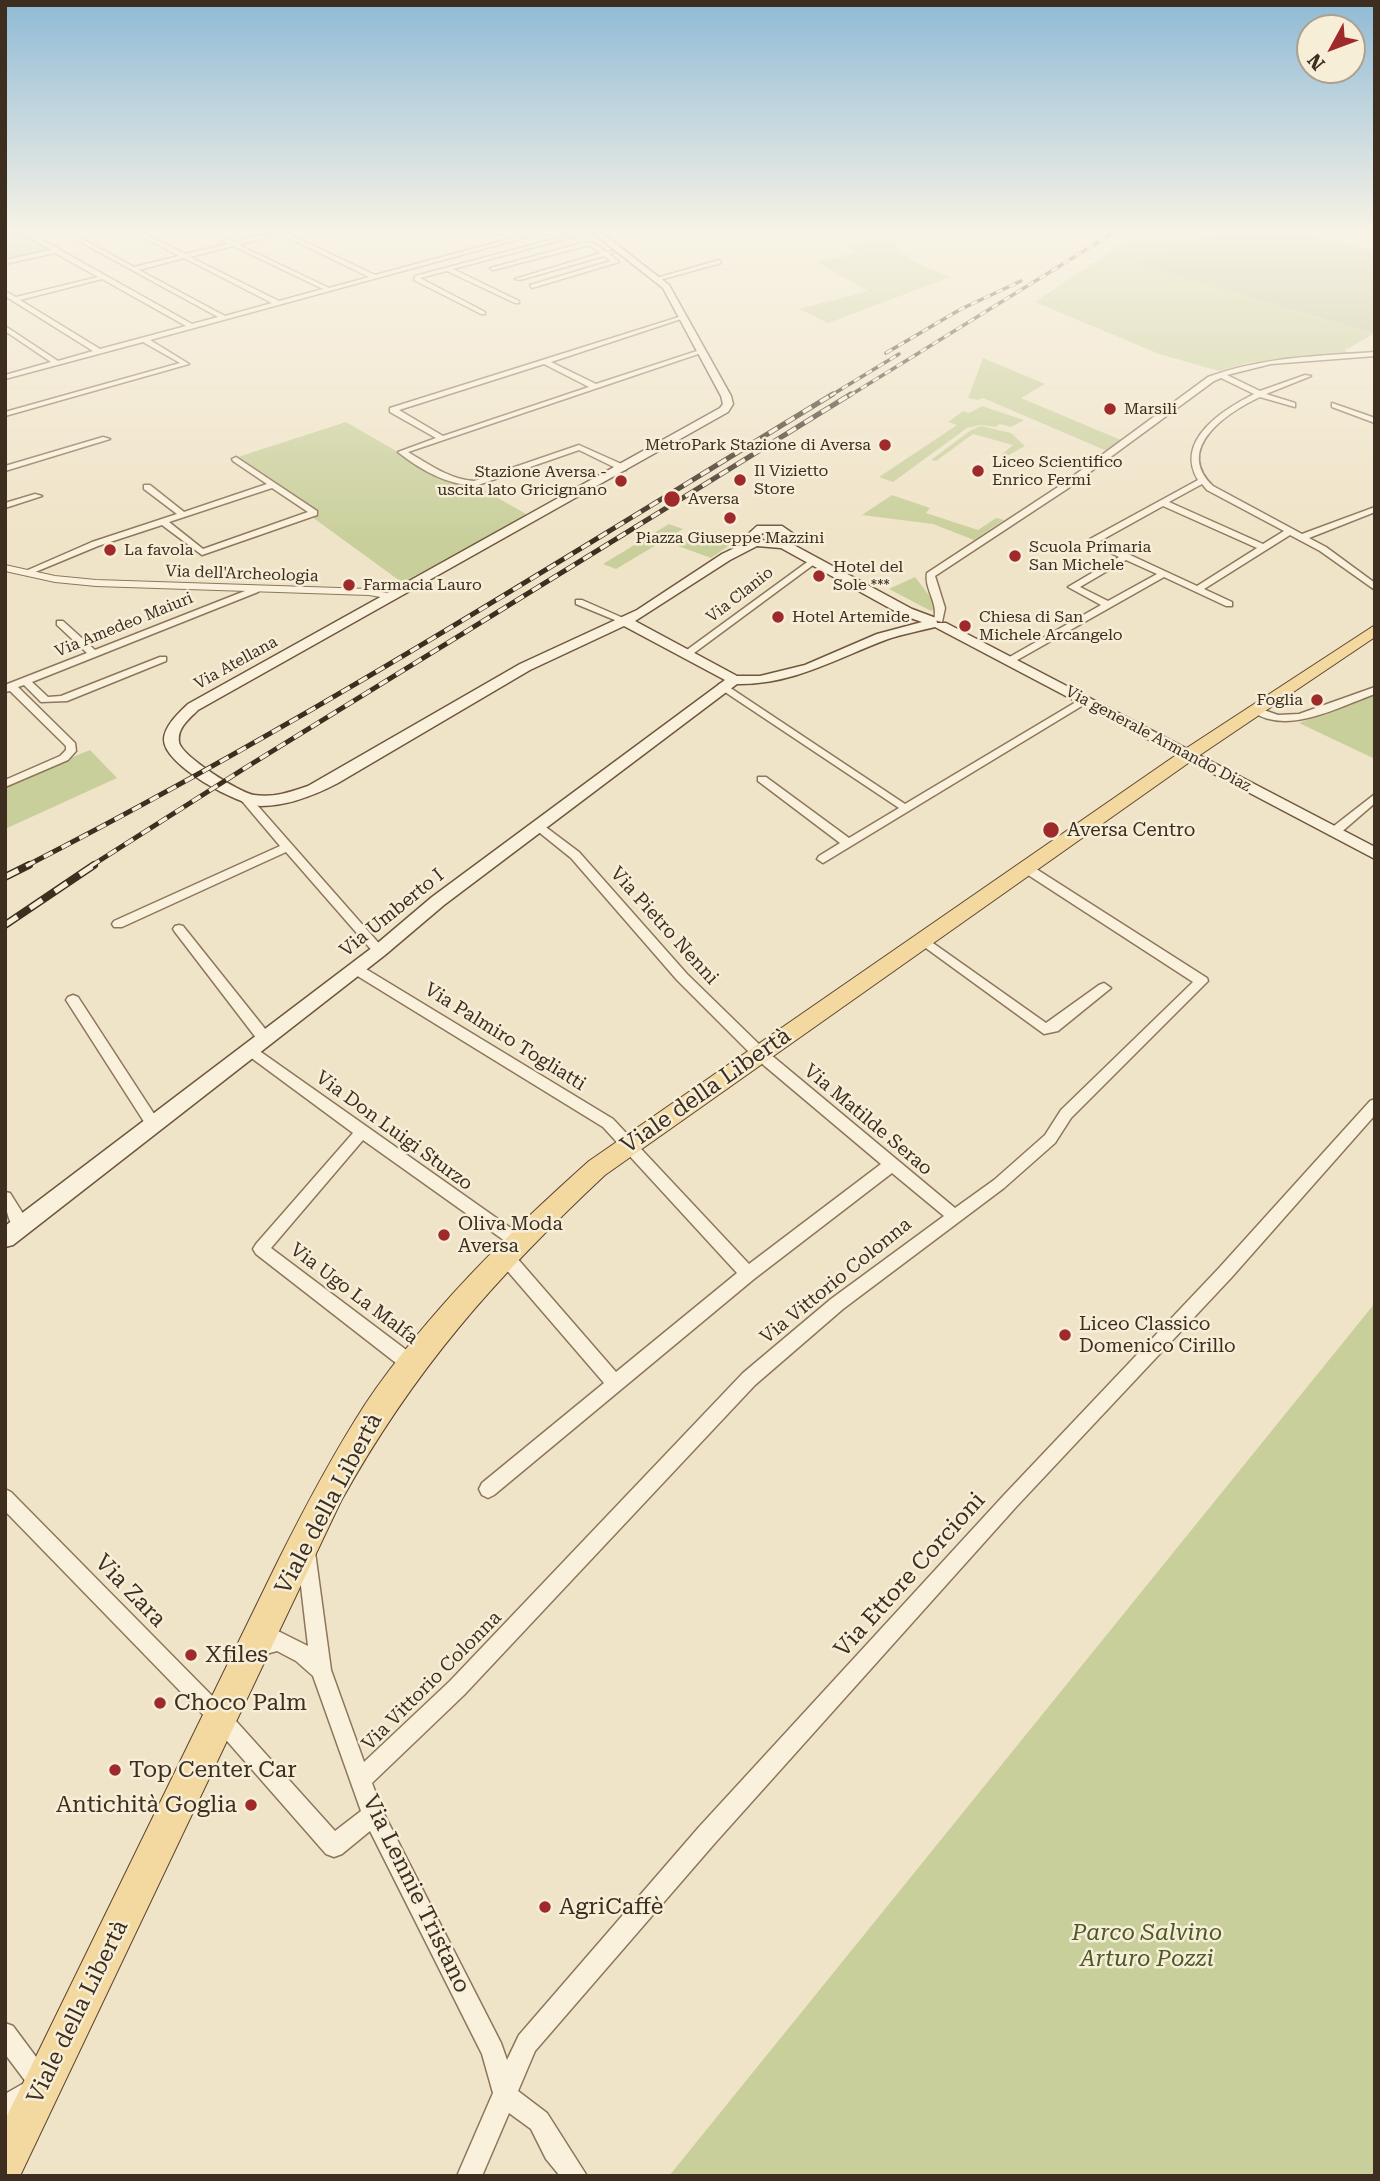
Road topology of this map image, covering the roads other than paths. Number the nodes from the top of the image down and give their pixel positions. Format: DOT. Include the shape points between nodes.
graph roads {
  1 [pos="15,335"];
  2 [pos="72,335"];
  3 [pos="164,335"];
  4 [pos="627,335"];
  5 [pos="693,335"];
  6 [pos="145,340"];
  7 [pos="702,351"];
  8 [pos="99,352"];
  9 [pos="1375,355"];
  10 [pos="544,361"];
  11 [pos="57,363"];
  12 [pos="1221,375"];
  13 [pos="1307,376"];
  14 [pos="5,377"];
  15 [pos="596,387"];
  16 [pos="1259,394"];
  17 [pos="1292,405"];
  18 [pos="1335,405"];
  19 [pos="5,414"];
  20 [pos="1375,421"];
  21 [pos="442,438"];
  22 [pos="106,439"];
  23 [pos="236,459"];
  24 [pos="623,468"];
  25 [pos="5,469"];
  26 [pos="1202,481"];
  27 [pos="273,485"];
  28 [pos="148,487"];
  29 [pos="38,496"];
  30 [pos="1162,502"];
  31 [pos="5,506"];
  32 [pos="1375,509"];
  33 [pos="183,515"];
  34 [pos="164,522"];
  35 [pos="1290,531"];
  36 [pos="1301,538"];
  37 [pos="756,542"];
  38 [pos="785,542"];
  39 [pos="1264,548"];
  40 [pos="1125,557"];
  41 [pos="813,562"];
  42 [pos="5,568"];
  43 [pos="25,573"];
  44 [pos="1162,575"];
  45 [pos="1375,587"];
  46 [pos="406,588"];
  47 [pos="1198,589"];
  48 [pos="255,590"];
  49 [pos="362,593"];
  50 [pos="387,599"];
  51 [pos="579,602"];
  52 [pos="1229,604"];
  53 [pos="1108,605"];
  54 [pos="367,610"];
  55 [pos="625,621"];
  56 [pos="935,622"];
  57 [pos="60,623"];
  58 [pos="1375,629"];
  59 [pos="94,654"];
  60 [pos="687,654"];
  61 [pos="163,659"];
  62 [pos="1009,661"];
  63 [pos="26,681"];
  64 [pos="729,683"];
  65 [pos="12,690"];
  66 [pos="1375,690"];
  67 [pos="5,699"];
  68 [pos="1085,701"];
  69 [pos="1255,710"];
  70 [pos="1188,755"];
  71 [pos="762,779"];
  72 [pos="5,784"];
  73 [pos="1375,797"];
  74 [pos="246,799"];
  75 [pos="901,805"];
  76 [pos="539,826"];
  77 [pos="1334,832"];
  78 [pos="849,844"];
  79 [pos="287,847"];
  80 [pos="1375,854"];
  81 [pos="823,859"];
  82 [pos="1026,868"];
  83 [pos="118,924"];
  84 [pos="179,929"];
  85 [pos="923,940"];
  86 [pos="380,951"];
  87 [pos="356,969"];
  88 [pos="1104,988"];
  89 [pos="73,1000"];
  90 [pos="258,1044"];
  91 [pos="759,1054"];
  92 [pos="1375,1105"];
  93 [pos="153,1124"];
  94 [pos="362,1132"];
  95 [pos="628,1146"];
  96 [pos="891,1165"];
  97 [pos="5,1198"];
  98 [pos="954,1216"];
  99 [pos="22,1225"];
  100 [pos="5,1238"];
  101 [pos="510,1248"];
  102 [pos="748,1274"];
  103 [pos="411,1364"];
  104 [pos="614,1382"];
  105 [pos="488,1489"];
  106 [pos="5,1498"];
  107 [pos="305,1545"];
  108 [pos="254,1648"];
  109 [pos="320,1670"];
  110 [pos="220,1718"];
  111 [pos="361,1779"];
  112 [pos="373,1815"];
  113 [pos="5,2034"];
  114 [pos="43,2085"];
  115 [pos="506,2096"];
  116 [pos="5,2107"];
  117 [pos="5,2163"];
  118 [pos="468,2176"];
  119 [pos="575,2176"];
  1 -- 11 [label="street"];
  2 -- 8 [label="street"];
  3 -- 6 [label="street"];
  4 -- 10 [label="street"];
  5 -- 7 [label="main road, Via Atellana"];
  6 -- 8 [label="street"];
  6 -- 19 [label="street" via="186,363"];
  7 -- 15 [label="street"];
  7 -- 24 [label="main road, Via Atellana" via="726,396 724,410"];
  8 -- 11 [label="street"];
  9 -- 12 [label="street" via="1264,364"];
  10 -- 15 [label="street"];
  10 -- 21 [label="street" via="393,410"];
  11 -- 14 [label="street"];
  12 -- 16 [label="street"];
  12 -- 56 [label="street" via="930,575 942,607"];
  13 -- 16 [label="street"];
  15 -- 21 [label="street"];
  16 -- 17 [label="street"];
  16 -- 26 [label="street" via="1225,413 1198,440 1195,460"];
  18 -- 20 [label="street"];
  21 -- 24 [label="street" via="402,452 463,483 475,483 579,447"];
  22 -- 25 [label="street"];
  23 -- 27 [label="street"];
  24 -- 46 [label="main road, Via Atellana"];
  26 -- 30 [label="street"];
  26 -- 35 [label="street"];
  27 -- 33 [label="street"];
  27 -- 34 [label="street" via="314,513 202,552"];
  28 -- 33 [label="street"];
  29 -- 31 [label="street"];
  30 -- 39 [label="street"];
  30 -- 40 [label="street" via="1093,541"];
  32 -- 36 [label="street"];
  33 -- 34 [label="street"];
  34 -- 43 [label="street"];
  35 -- 36 [label="street"];
  35 -- 39 [label="street"];
  36 -- 45 [label="street"];
  37 -- 38 [label="main road"];
  37 -- 38 [label="main road" via="752,536 756,530 772,527 789,535"];
  37 -- 55 [label="main road"];
  38 -- 41 [label="main road"];
  38 -- 56 [label="main road"];
  39 -- 47 [label="street"];
  40 -- 44 [label="street"];
  40 -- 53 [label="street" via="1073,587"];
  41 -- 56 [label="main road"];
  41 -- 60 [label="street, Via Clanio"];
  42 -- 43 [label="street, Via dell'Archeologia"];
  43 -- 48 [label="street, Via dell'Archeologia" via="96,583"];
  44 -- 47 [label="street"];
  44 -- 53 [label="street"];
  46 -- 49 [label="street"];
  46 -- 50 [label="main road, Via Atellana"];
  47 -- 52 [label="street"];
  48 -- 49 [label="street, Via dell'Archeologia"];
  48 -- 59 [label="street, Via Amedeo Maiuri"];
  49 -- 50 [label="street, Via dell'Archeologia"];
  49 -- 54 [label="street"];
  50 -- 54 [label="main road, Via Atellana"];
  51 -- 55 [label="street"];
  53 -- 62 [label="street"];
  54 -- 74 [label="main road, Via Atellana" via="193,707 177,721 170,733 171,747 181,759"];
  55 -- 60 [label="main road"];
  55 -- 74 [label="main road" via="525,667 306,793 280,800"];
  56 -- 62 [label="main road, Via generale Armando Diaz"];
  56 -- 64 [label="main road" via="782,677"];
  57 -- 59 [label="street"];
  58 -- 69 [label="main road, Viale della Libertà"];
  59 -- 63 [label="street, Via Amedeo Maiuri"];
  60 -- 64 [label="main road"];
  61 -- 63 [label="street" via="63,699 45,700"];
  62 -- 68 [label="main road, Via generale Armando Diaz"];
  63 -- 65 [label="street, Via Amedeo Maiuri"];
  64 -- 75 [label="street"];
  64 -- 76 [label="main road, Via Umberto I"];
  65 -- 67 [label="street, Via Amedeo Maiuri"];
  65 -- 72 [label="street" via="71,745 71,751"];
  66 -- 69 [label="street" via="1300,717 1277,718"];
  68 -- 70 [label="main road, Via generale Armando Diaz"];
  68 -- 78 [label="street"];
  69 -- 70 [label="main road, Viale della Libertà"];
  70 -- 77 [label="main road, Via generale Armando Diaz"];
  70 -- 82 [label="main road, Viale della Libertà"];
  71 -- 78 [label="street"];
  73 -- 77 [label="street"];
  74 -- 79 [label="street"];
  76 -- 86 [label="main road, Via Umberto I"];
  76 -- 91 [label="street, Via Pietro Nenni" via="575,855 682,977"];
  77 -- 80 [label="main road, Via generale Armando Diaz"];
  78 -- 81 [label="street"];
  79 -- 83 [label="street"];
  79 -- 86 [label="street"];
  82 -- 85 [label="main road, Viale della Libertà"];
  82 -- 98 [label="street, Via Vittorio Colonna" via="1202,981 1066,1114 1050,1139"];
  84 -- 90 [label="street, Via Don Luigi Sturzo"];
  85 -- 88 [label="street" via="1044,1029"];
  85 -- 91 [label="main road, Viale della Libertà"];
  86 -- 87 [label="main road, Via Umberto I"];
  87 -- 90 [label="main road, Via Umberto I"];
  87 -- 95 [label="street, Via Palmiro Togliatti" via="608,1123"];
  89 -- 93 [label="street"];
  90 -- 93 [label="main road, Via Umberto I"];
  90 -- 94 [label="street, Via Don Luigi Sturzo"];
  91 -- 95 [label="main road, Viale della Libertà"];
  91 -- 96 [label="street, Via Matilde Serao"];
  92 -- 115 [label="street, Via Ettore Corcioni" via="641,1910 527,2043"];
  93 -- 99 [label="main road, Via Umberto I"];
  94 -- 101 [label="street, Via Don Luigi Sturzo"];
  94 -- 103 [label="street, Via Ugo La Malfa" via="261,1249"];
  95 -- 101 [label="main road, Viale della Libertà" via="597,1168"];
  95 -- 102 [label="street, Via Palmiro Togliatti"];
  96 -- 98 [label="street, Via Matilde Serao"];
  96 -- 102 [label="street"];
  97 -- 99 [label="street"];
  98 -- 111 [label="street, Via Vittorio Colonna" via="836,1304 748,1379 457,1688"];
  99 -- 100 [label="main road, Via Umberto I"];
  101 -- 103 [label="main road, Viale della Libertà" via="458,1303"];
  101 -- 104 [label="street, Via Don Luigi Sturzo"];
  102 -- 104 [label="street"];
  103 -- 107 [label="main road, Viale della Libertà" via="346,1463"];
  104 -- 105 [label="street"];
  106 -- 110 [label="street, Via Zara"];
  107 -- 108 [label="main road, Viale della Libertà"];
  107 -- 109 [label="street, Via Lennie Tristano"];
  108 -- 109 [label="street" via="278,1641 303,1654"];
  108 -- 110 [label="main road, Viale della Libertà"];
  109 -- 111 [label="street, Via Lennie Tristano"];
  110 -- 112 [label="street, Via Zara" via="334,1846"];
  110 -- 114 [label="main road, Viale della Libertà"];
  111 -- 112 [label="street, Via Lennie Tristano"];
  112 -- 115 [label="street, Via Lennie Tristano" via="493,2051"];
  113 -- 114 [label="street"];
  114 -- 116 [label="street"];
  114 -- 117 [label="main road, Viale della Libertà"];
  115 -- 118 [label="street, Via Ettore Corcioni"];
  115 -- 119 [label="street" via="539,2121"];
}
